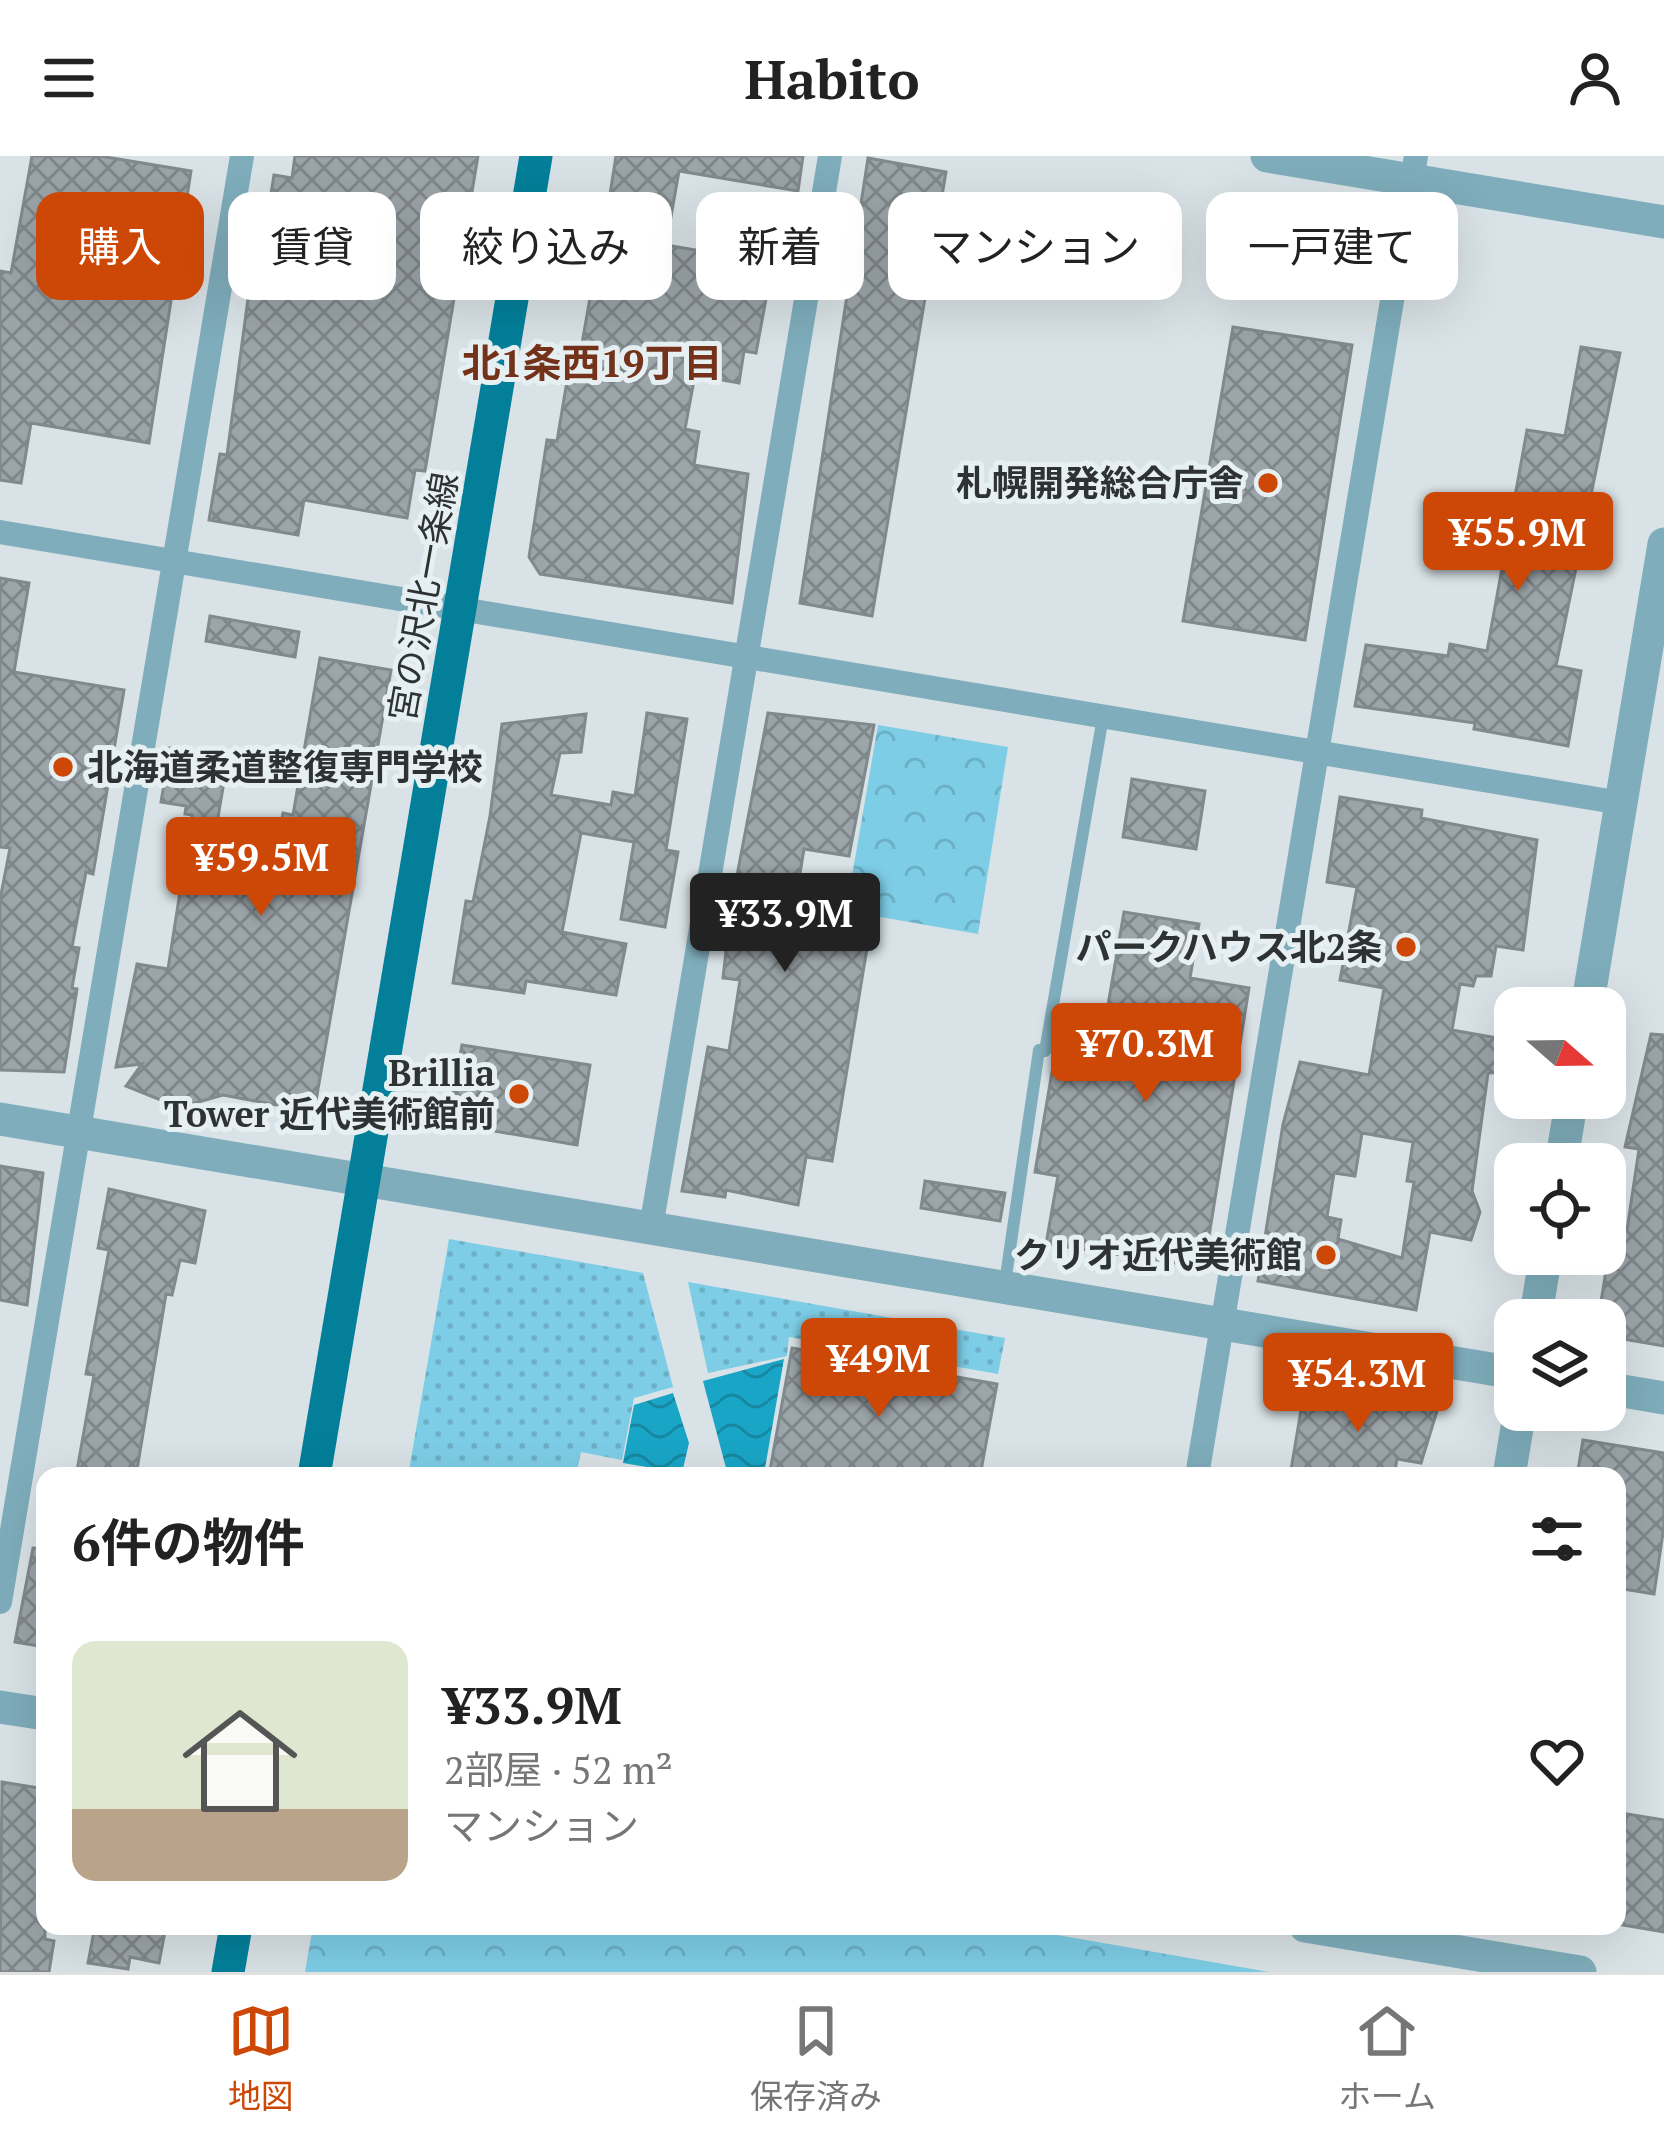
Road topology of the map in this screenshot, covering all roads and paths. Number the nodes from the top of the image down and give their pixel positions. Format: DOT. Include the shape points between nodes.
graph roads {
  1 [pos="242,156"];
  2 [pos="536,156"];
  3 [pos="830,156"];
  4 [pos="1267,156"];
  5 [pos="1414,168"];
  6 [pos="1664,221"];
  7 [pos="0,532"];
  8 [pos="1664,544"];
  9 [pos="174,561"];
  10 [pos="460,609"];
  11 [pos="746,656"];
  12 [pos="1103,716"];
  13 [pos="1319,753"];
  14 [pos="1621,803"];
  15 [pos="1590,987"];
  16 [pos="0,1119"];
  17 [pos="80,1132"];
  18 [pos="365,1180"];
  19 [pos="651,1228"];
  20 [pos="1004,1287"];
  21 [pos="1223,1323"];
  22 [pos="1494,1368"];
  23 [pos="1626,1391"];
  24 [pos="1664,1397"];
  25 [pos="1516,1431"];
  26 [pos="316,1467"];
  27 [pos="1199,1467"];
  28 [pos="1510,1467"];
  29 [pos="0,1602"];
  30 [pos="0,1707"];
  31 [pos="36,1713"];
  32 [pos="234,1935"];
  33 [pos="1356,1935"];
  34 [pos="1430,1948"];
  35 [pos="228,1972"];
  36 [pos="1580,1972"];
  1 -- 9 [label="street"];
  2 -- 10 [label="main road, 宮の沢北一条線"];
  3 -- 11 [label="street"];
  4 -- 5 [label="street"];
  5 -- 6 [label="street"];
  5 -- 13 [label="street"];
  7 -- 9 [label="street"];
  8 -- 14 [label="street"];
  9 -- 10 [label="street"];
  9 -- 17 [label="street"];
  10 -- 11 [label="street"];
  10 -- 18 [label="main road, 宮の沢北一条線"];
  11 -- 12 [label="street"];
  11 -- 19 [label="street"];
  12 -- 13 [label="street"];
  12 -- 20 [label="lane" via="1045,1051 1039,1050"];
  13 -- 14 [label="street"];
  13 -- 21 [label="street"];
  14 -- 15 [label="street"];
  16 -- 17 [label="street"];
  17 -- 18 [label="street"];
  17 -- 29 [label="street"];
  18 -- 19 [label="street"];
  18 -- 26 [label="main road, 宮の沢北一条線"];
  19 -- 20 [label="street"];
  20 -- 21 [label="street"];
  21 -- 22 [label="street"];
  21 -- 27 [label="street"];
  23 -- 24 [label="street"];
  25 -- 28 [label="street"];
  30 -- 31 [label="street"];
  32 -- 35 [label="main road"];
  33 -- 34 [label="street"];
  34 -- 36 [label="street"];
}
